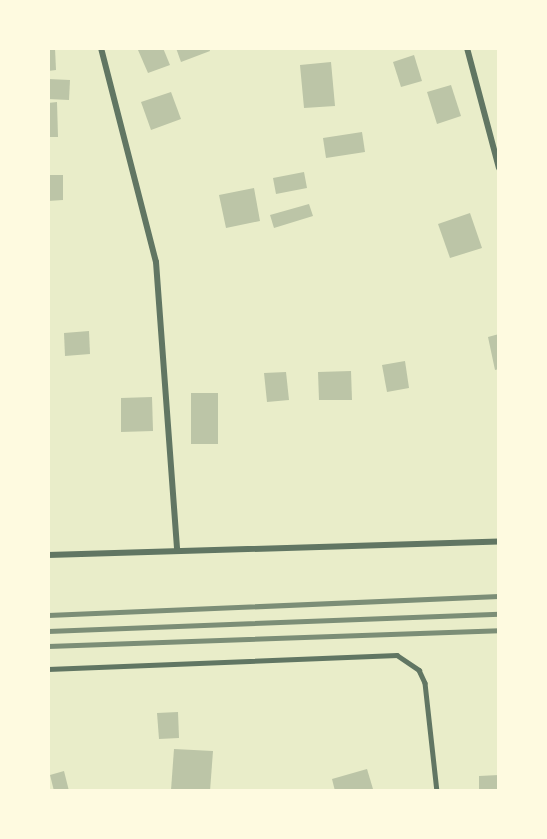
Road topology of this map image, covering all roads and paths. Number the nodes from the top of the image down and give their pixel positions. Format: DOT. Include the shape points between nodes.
graph roads {
  1 [pos="101,48"];
  2 [pos="467,48"];
  3 [pos="499,168"];
  4 [pos="499,542"];
  5 [pos="177,550"];
  6 [pos="48,555"];
  7 [pos="48,669"];
  8 [pos="437,791"];
  1 -- 5 [label="street" via="156,262"];
  2 -- 3 [label="street"];
  4 -- 5 [label="street"];
  5 -- 6 [label="street"];
  7 -- 8 [label="lane" via="397,655 419,670 425,683"];
}
